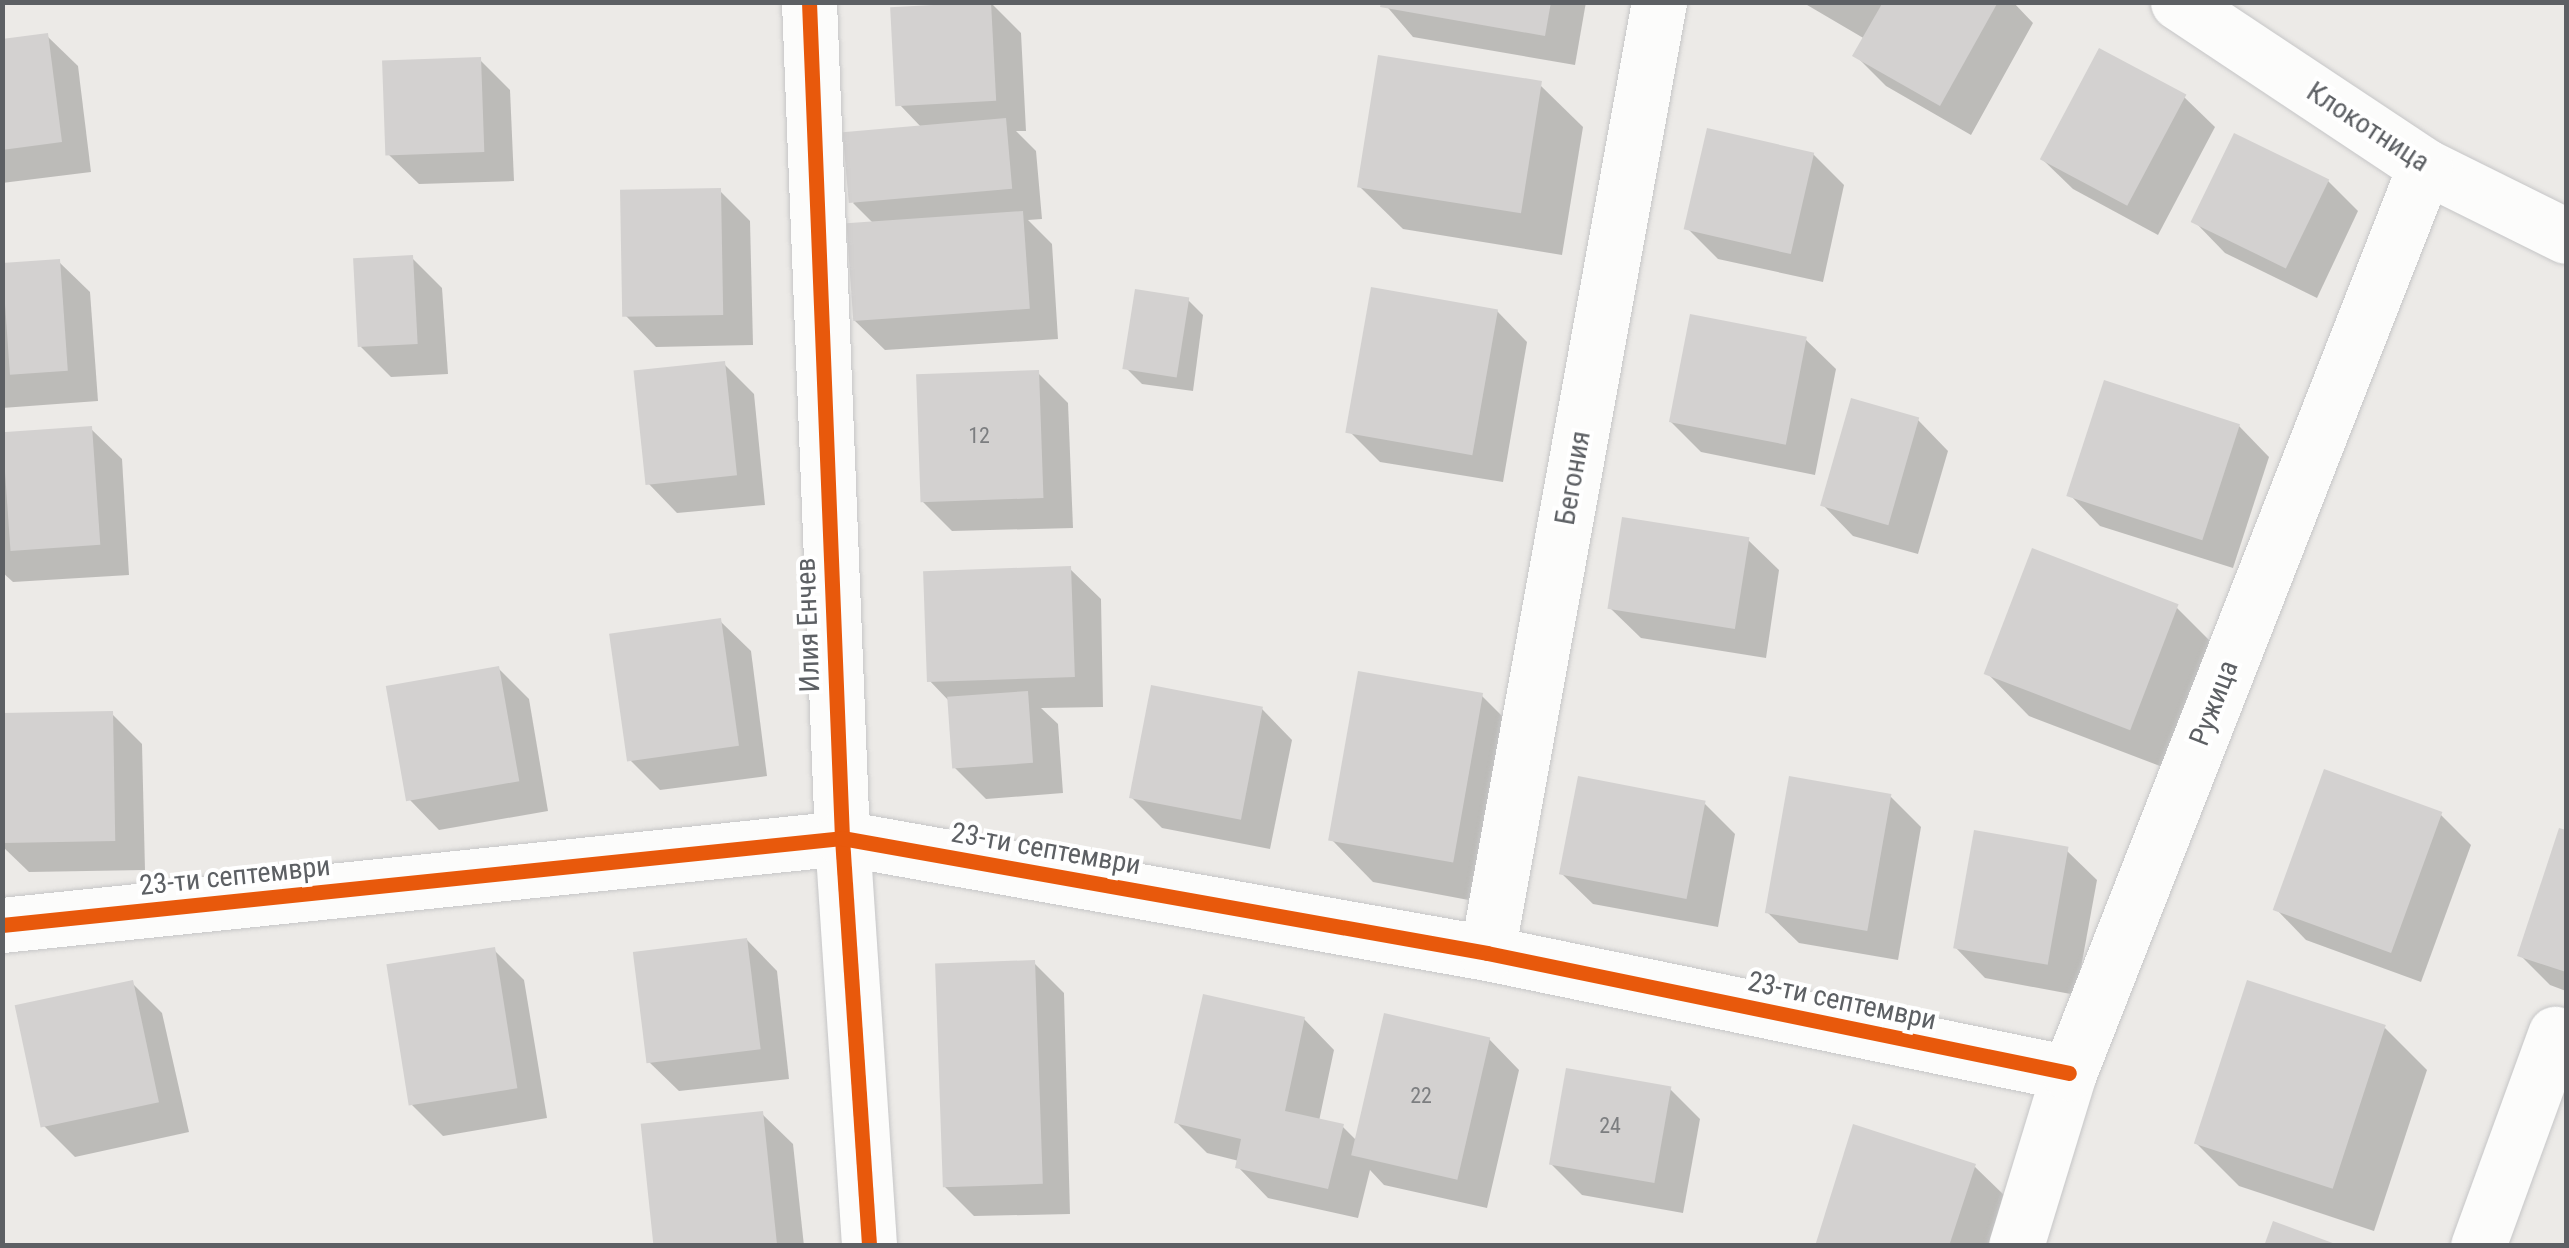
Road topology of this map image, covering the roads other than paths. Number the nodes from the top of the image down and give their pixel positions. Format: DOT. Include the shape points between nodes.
graph roads {
  1 [pos="809,2"];
  2 [pos="1659,2"];
  3 [pos="2178,2"];
  4 [pos="2426,166"];
  5 [pos="2566,236"];
  6 [pos="842,838"];
  7 [pos="2,925"];
  8 [pos="1487,954"];
  9 [pos="2555,1034"];
  10 [pos="2068,1073"];
  11 [pos="870,1246"];
  12 [pos="2016,1246"];
  13 [pos="2478,1246"];
  1 -- 6 [label="street, Илия Енчев"];
  2 -- 8 [label="street, Бегония"];
  3 -- 4 [label="street, Клокотница"];
  4 -- 5 [label="street, Клокотница"];
  4 -- 10 [label="street, Ружица"];
  6 -- 7 [label="street, 23-ти септември"];
  6 -- 8 [label="street, 23-ти септември"];
  6 -- 11 [label="street, Илия Енчев"];
  8 -- 10 [label="street, 23-ти септември"];
  9 -- 13 [label="street"];
  10 -- 12 [label="street, Ружица"];
}
